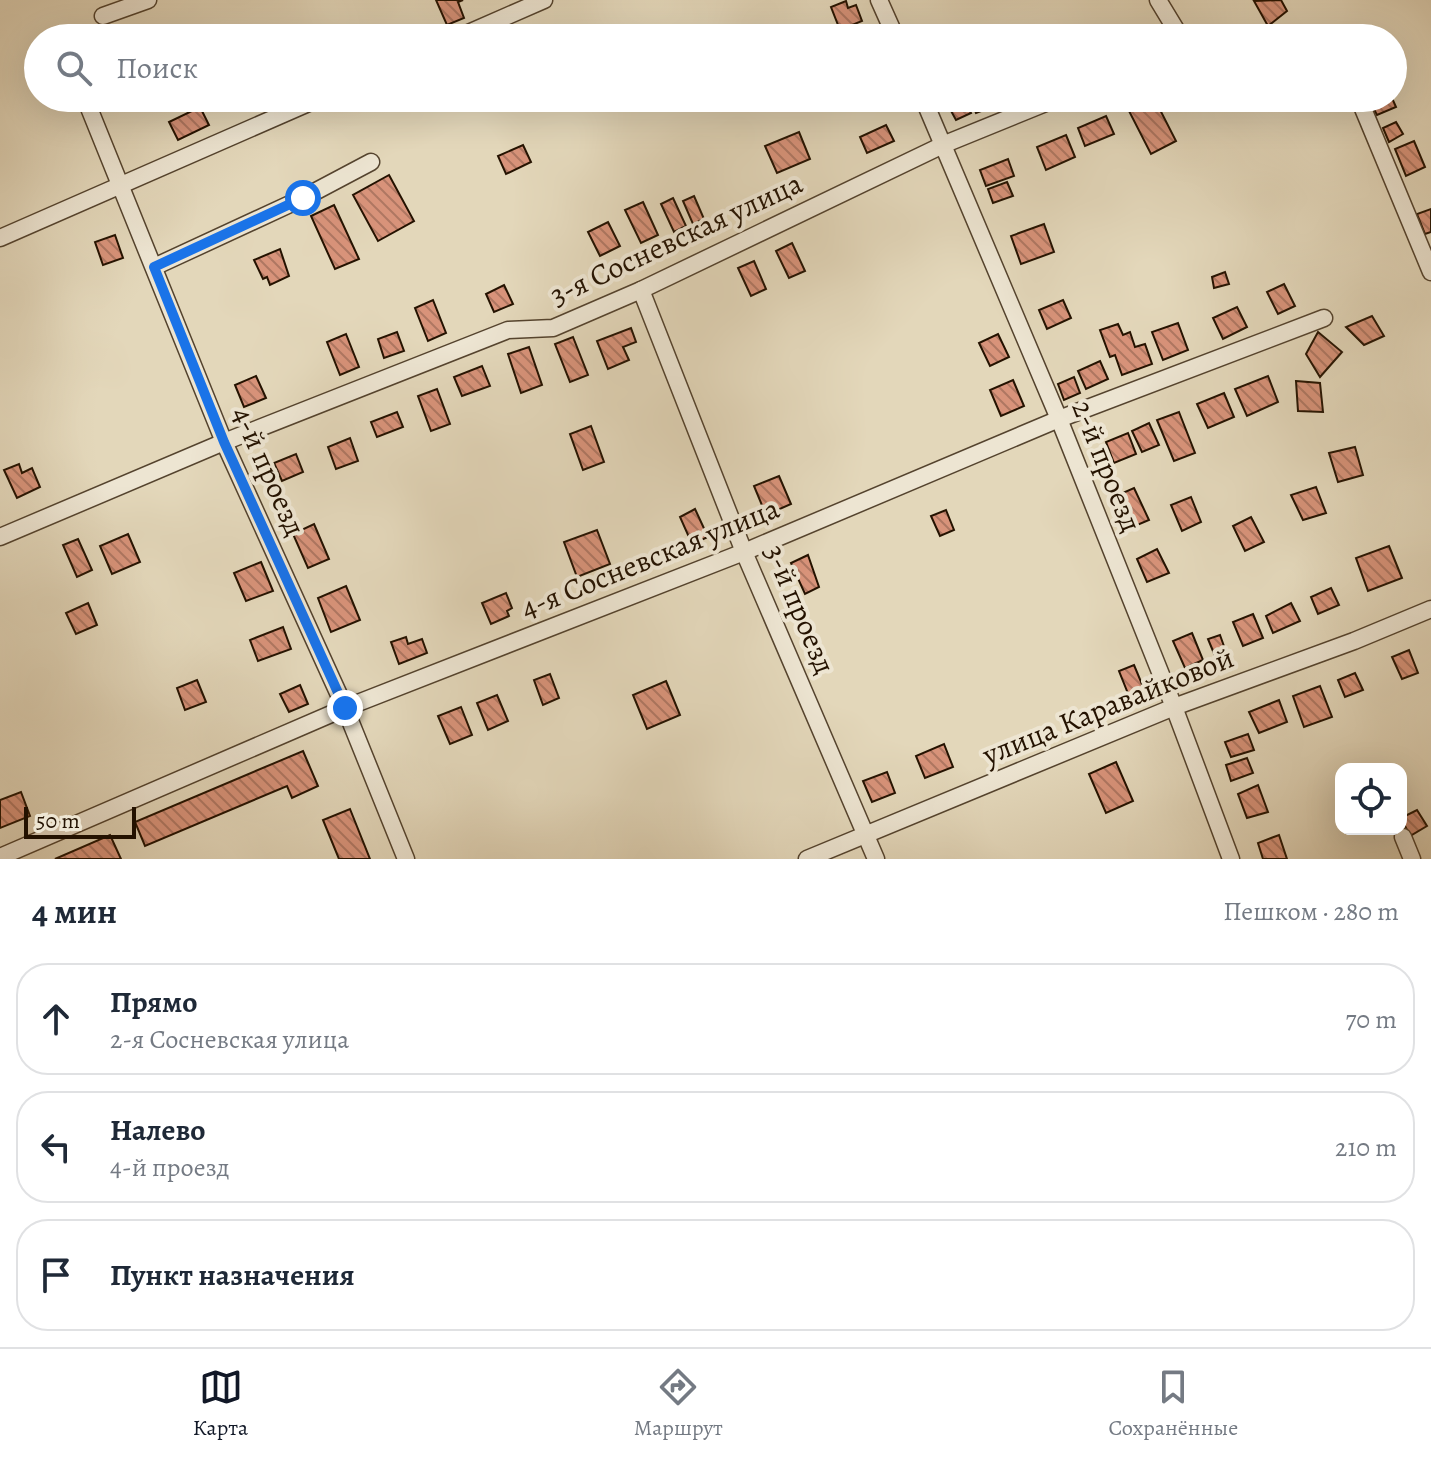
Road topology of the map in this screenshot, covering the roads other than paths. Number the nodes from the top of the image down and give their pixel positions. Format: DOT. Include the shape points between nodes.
graph roads {
  1 [pos="148,0"];
  2 [pos="544,0"];
  3 [pos="879,0"];
  4 [pos="1158,0"];
  5 [pos="103,16"];
  6 [pos="489,24"];
  7 [pos="890,24"];
  8 [pos="1173,24"];
  9 [pos="91,112"];
  10 [pos="288,112"];
  11 [pos="930,112"];
  12 [pos="1024,112"];
  13 [pos="1364,112"];
  14 [pos="945,144"];
  15 [pos="371,162"];
  16 [pos="122,185"];
  17 [pos="0,238"];
  18 [pos="154,267"];
  19 [pos="1431,272"];
  20 [pos="641,290"];
  21 [pos="1324,318"];
  22 [pos="1059,419"];
  23 [pos="224,442"];
  24 [pos="0,537"];
  25 [pos="744,552"];
  26 [pos="1431,609"];
  27 [pos="1174,707"];
  28 [pos="345,708"];
  29 [pos="867,835"];
  30 [pos="1403,837"];
  31 [pos="0,857"];
  32 [pos="406,859"];
  33 [pos="807,859"];
  34 [pos="876,859"];
  35 [pos="1231,859"];
  36 [pos="1412,859"];
  1 -- 5 [label="street"];
  2 -- 6 [label="street"];
  3 -- 7 [label="street"];
  4 -- 8 [label="street"];
  9 -- 16 [label="street, 4-й проезд"];
  10 -- 16 [label="street"];
  11 -- 14 [label="street, 2-й проезд"];
  12 -- 14 [label="street, 3-я Сосневская улица"];
  13 -- 19 [label="street"];
  14 -- 20 [label="street, 3-я Сосневская улица"];
  14 -- 22 [label="street, 2-й проезд"];
  15 -- 18 [label="street"];
  16 -- 17 [label="street"];
  16 -- 18 [label="street, 4-й проезд"];
  18 -- 23 [label="street, 4-й проезд"];
  20 -- 23 [label="street, 3-я Сосневская улица" via="553,328 508,330"];
  20 -- 25 [label="street, 3-й проезд"];
  21 -- 22 [label="street, 4-я Сосневская улица"];
  22 -- 25 [label="street, 4-я Сосневская улица"];
  22 -- 27 [label="street, 2-й проезд"];
  23 -- 24 [label="street, 3-я Сосневская улица"];
  23 -- 28 [label="street, 4-й проезд"];
  25 -- 28 [label="street, 4-я Сосневская улица"];
  25 -- 29 [label="street, 3-й проезд"];
  26 -- 27 [label="street, улица Каравайковой"];
  27 -- 29 [label="street, улица Каравайковой"];
  27 -- 35 [label="street, 2-й проезд"];
  28 -- 31 [label="street, 4-я Сосневская улица"];
  28 -- 32 [label="street, 4-й проезд"];
  29 -- 33 [label="street, улица Каравайковой"];
  29 -- 34 [label="street, 3-й проезд"];
  30 -- 36 [label="street"];
}
